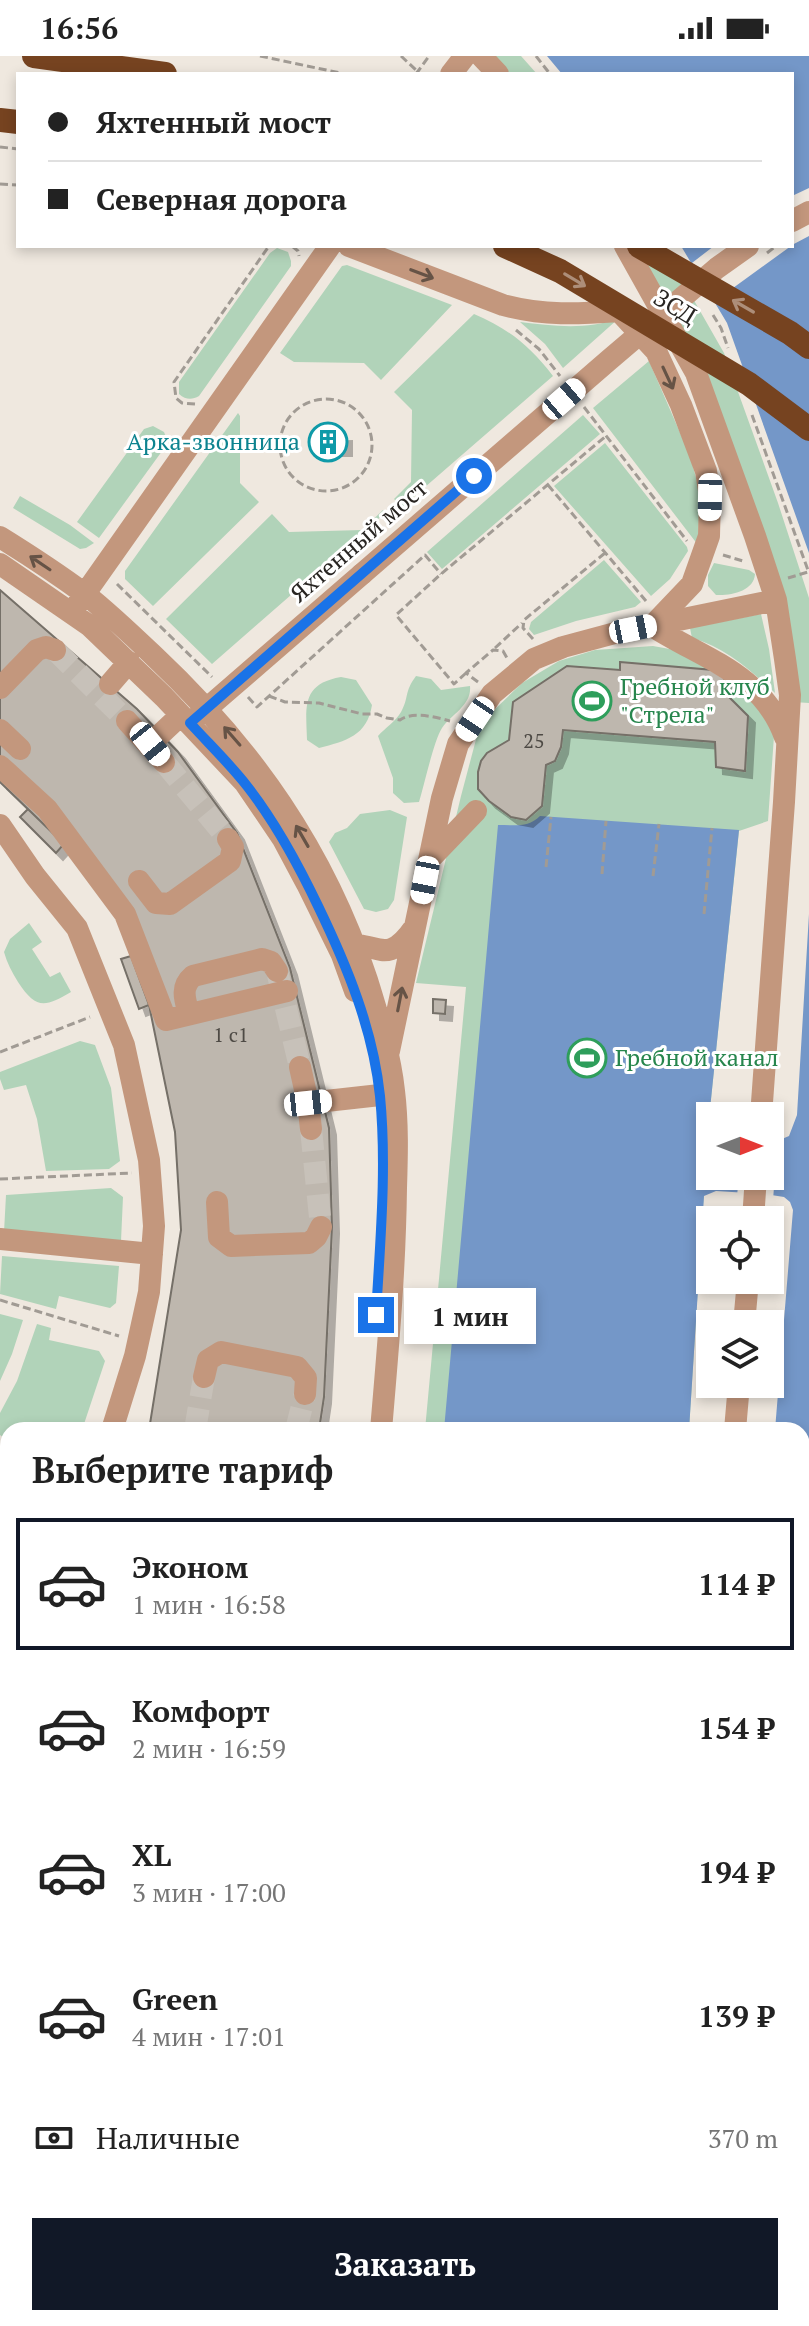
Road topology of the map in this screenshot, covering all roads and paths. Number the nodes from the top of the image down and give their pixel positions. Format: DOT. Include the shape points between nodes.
graph roads {
  1 [pos="34,56"];
  2 [pos="260,56"];
  3 [pos="401,56"];
  4 [pos="429,56"];
  5 [pos="465,56"];
  6 [pos="481,56"];
  7 [pos="536,56"];
  8 [pos="150,72"];
  9 [pos="336,72"];
  10 [pos="416,72"];
  11 [pos="453,72"];
  12 [pos="496,72"];
  13 [pos="548,72"];
  14 [pos="268,248"];
  15 [pos="294,248"];
  16 [pos="329,248"];
  17 [pos="354,248"];
  18 [pos="509,248"];
  19 [pos="626,248"];
  20 [pos="642,248"];
  21 [pos="745,248"];
  22 [pos="297,265"];
  23 [pos="809,347"];
  24 [pos="557,372"];
  25 [pos="565,383"];
  26 [pos="202,400"];
  27 [pos="582,404"];
  28 [pos="365,422"];
  29 [pos="809,429"];
  30 [pos="606,436"];
  31 [pos="548,485"];
  32 [pos="0,537"];
  33 [pos="692,547"];
  34 [pos="605,553"];
  35 [pos="0,564"];
  36 [pos="441,574"];
  37 [pos="117,577"];
  38 [pos="656,597"];
  39 [pos="776,600"];
  40 [pos="78,603"];
  41 [pos="524,620"];
  42 [pos="652,626"];
  43 [pos="537,640"];
  44 [pos="54,650"];
  45 [pos="493,650"];
  46 [pos="129,662"];
  47 [pos="466,673"];
  48 [pos="215,681"];
  49 [pos="110,684"];
  50 [pos="0,688"];
  51 [pos="247,696"];
  52 [pos="269,696"];
  53 [pos="207,708"];
  54 [pos="185,719"];
  55 [pos="127,721"];
  56 [pos="458,723"];
  57 [pos="0,730"];
  58 [pos="787,744"];
  59 [pos="20,749"];
  60 [pos="0,766"];
  61 [pos="476,811"];
  62 [pos="551,817"];
  63 [pos="606,821"];
  64 [pos="659,824"];
  65 [pos="0,825"];
  66 [pos="712,828"];
  67 [pos="230,841"];
  68 [pos="429,860"];
  69 [pos="546,867"];
  70 [pos="602,874"];
  71 [pos="653,876"];
  72 [pos="139,881"];
  73 [pos="704,914"];
  74 [pos="415,927"];
  75 [pos="347,947"];
  76 [pos="187,1005"];
  77 [pos="78,1021"];
  78 [pos="0,1052"];
  79 [pos="382,1059"];
  80 [pos="300,1067"];
  81 [pos="380,1095"];
  82 [pos="762,1102"];
  83 [pos="308,1103"];
  84 [pos="311,1129"];
  85 [pos="114,1174"];
  86 [pos="0,1179"];
  87 [pos="217,1202"];
  88 [pos="321,1228"];
  89 [pos="0,1239"];
  90 [pos="152,1254"];
  91 [pos="0,1300"];
  92 [pos="138,1342"];
  93 [pos="205,1372"];
  94 [pos="306,1389"];
  95 [pos="738,1398"];
  96 [pos="114,1422"];
  97 [pos="367,1422"];
  98 [pos="382,1422"];
  99 [pos="736,1422"];
  1 -- 8 [label="highway"];
  2 -- 9 [label="path"];
  3 -- 10 [label="path"];
  4 -- 10 [label="path"];
  5 -- 11 [label="street"];
  6 -- 12 [label="street"];
  7 -- 13 [label="path"];
  14 -- 26 [label="path" via="174,382 182,403"];
  15 -- 22 [label="path"];
  16 -- 40 [label="street"];
  17 -- 42 [label="street, one-way" via="528,312 619,311 656,351 706,471 710,497 709,536 692,584"];
  18 -- 29 [label="highway, ЗСД, one-way, bridge" via="560,271 749,384"];
  19 -- 39 [label="street" via="696,373"];
  23 -- 20 [label="highway, ЗСД, one-way, bridge"];
  21 -- 53 [label="street, Яхтенный мост, bridge"];
  24 -- 25 [label="path"];
  27 -- 30 [label="path"];
  28 -- 28 [label="path" via="339,401 305,404 283,428 280,451 285,466 302,484 318,490 352,482 370,455"];
  30 -- 31 [label="path"];
  30 -- 33 [label="path"];
  31 -- 34 [label="path"];
  31 -- 36 [label="path"];
  40 -- 32 [label="street, one-way"];
  34 -- 38 [label="path" via="648,604"];
  34 -- 41 [label="path"];
  35 -- 40 [label="street"];
  36 -- 47 [label="path" via="396,615 454,684"];
  36 -- 52 [label="path" via="425,555"];
  37 -- 48 [label="path" via="117,585"];
  39 -- 42 [label="street"];
  39 -- 58 [label="street" via="790,695"];
  40 -- 46 [label="street" via="90,626"];
  40 -- 53 [label="street" via="121,624"];
  41 -- 43 [label="path" via="523,628"];
  41 -- 45 [label="path"];
  42 -- 58 [label="street" via="721,663 754,689 777,717"];
  42 -- 68 [label="street" via="534,659 492,694 458,744"];
  44 -- 50 [label="street" via="37,650"];
  46 -- 49 [label="street"];
  46 -- 54 [label="street"];
  51 -- 52 [label="path" via="257,707"];
  52 -- 56 [label="path" via="400,720 431,717"];
  53 -- 54 [label="street, Яхтенный мост"];
  75 -- 53 [label="street, one-way" via="323,875 279,798"];
  54 -- 55 [label="street, Яхтенный мост" via="157,753"];
  54 -- 75 [label="street" via="264,809"];
  57 -- 59 [label="street"];
  58 -- 82 [label="street"];
  60 -- 76 [label="street" via="47,809 125,914 166,1020"];
  61 -- 68 [label="street"];
  62 -- 69 [label="path"];
  63 -- 70 [label="path"];
  64 -- 71 [label="path"];
  65 -- 90 [label="street" via="77,928 124,1045 149,1160"];
  66 -- 73 [label="path"];
  67 -- 72 [label="street" via="230,861 170,904 156,903"];
  68 -- 74 [label="street"];
  74 -- 75 [label="street" via="397,947 385,951"];
  79 -- 74 [label="street, one-way"];
  75 -- 79 [label="street"];
  76 -- 76 [label="street" via="186,984 193,976 262,959 271,962 280,977"];
  77 -- 78 [label="path"];
  79 -- 81 [label="street"];
  79 -- 98 [label="street" via="394,1092 397,1136 396,1233"];
  80 -- 83 [label="street"];
  81 -- 83 [label="street"];
  81 -- 97 [label="street" via="381,1232"];
  83 -- 84 [label="street"];
  85 -- 86 [label="path"];
  87 -- 88 [label="street" via="219,1237 227,1245 309,1243"];
  89 -- 90 [label="street"];
  90 -- 92 [label="street"];
  91 -- 92 [label="path"];
  92 -- 96 [label="street"];
  93 -- 94 [label="street" via="212,1356 221,1352 297,1367 304,1373"];
  95 -- 99 [label="street"];
}
